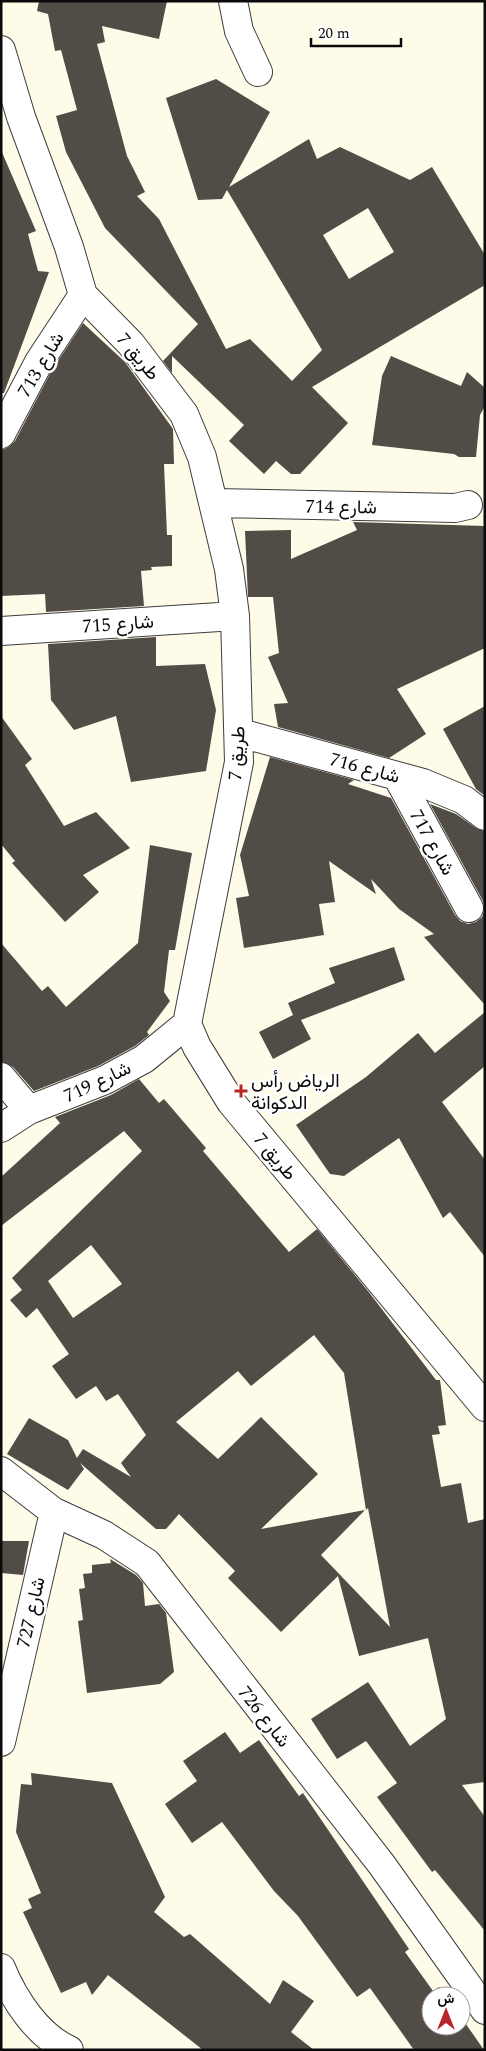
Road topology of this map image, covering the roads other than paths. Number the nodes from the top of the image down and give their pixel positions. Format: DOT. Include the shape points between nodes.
graph roads {
  1 [pos="233,1"];
  2 [pos="3,60"];
  3 [pos="258,72"];
  4 [pos="83,295"];
  5 [pos="1,434"];
  6 [pos="214,503"];
  7 [pos="468,505"];
  8 [pos="235,616"];
  9 [pos="1,631"];
  10 [pos="240,733"];
  11 [pos="397,776"];
  12 [pos="485,816"];
  13 [pos="469,908"];
  14 [pos="187,1024"];
  15 [pos="1,1077"];
  16 [pos="29,1110"];
  17 [pos="1,1128"];
  18 [pos="485,1407"];
  19 [pos="1,1471"];
  20 [pos="54,1512"];
  21 [pos="1,1742"];
  22 [pos="1,1968"];
  23 [pos="485,2010"];
  24 [pos="69,2050"];
  1 -- 3 [label="street" via="240,31"];
  2 -- 4 [label="street, 7 طريق"];
  4 -- 5 [label="street, شارع 713" via="39,362"];
  4 -- 6 [label="street, 7 طريق" via="131,344 184,414 202,456"];
  6 -- 7 [label="street, شارع 714" via="455,508"];
  6 -- 8 [label="street, 7 طريق" via="229,568"];
  8 -- 9 [label="street, شارع 715"];
  8 -- 10 [label="street, 7 طريق"];
  10 -- 11 [label="street, شارع 716"];
  10 -- 14 [label="street, 7 طريق" via="240,762"];
  11 -- 12 [label="street, شارع 716" via="464,800"];
  11 -- 13 [label="street, شارع 717"];
  14 -- 16 [label="street, شارع 719" via="144,1058 113,1076"];
  14 -- 18 [label="street, 7 طريق" via="197,1047 231,1102"];
  15 -- 16 [label="street"];
  16 -- 17 [label="street, شارع 719"];
  19 -- 20 [label="street, شارع 726"];
  20 -- 21 [label="street, شارع 727"];
  20 -- 23 [label="street, شارع 726" via="104,1535 147,1563 382,1865"];
  22 -- 24 [label="street" via="28,2015 56,2044"];
}
